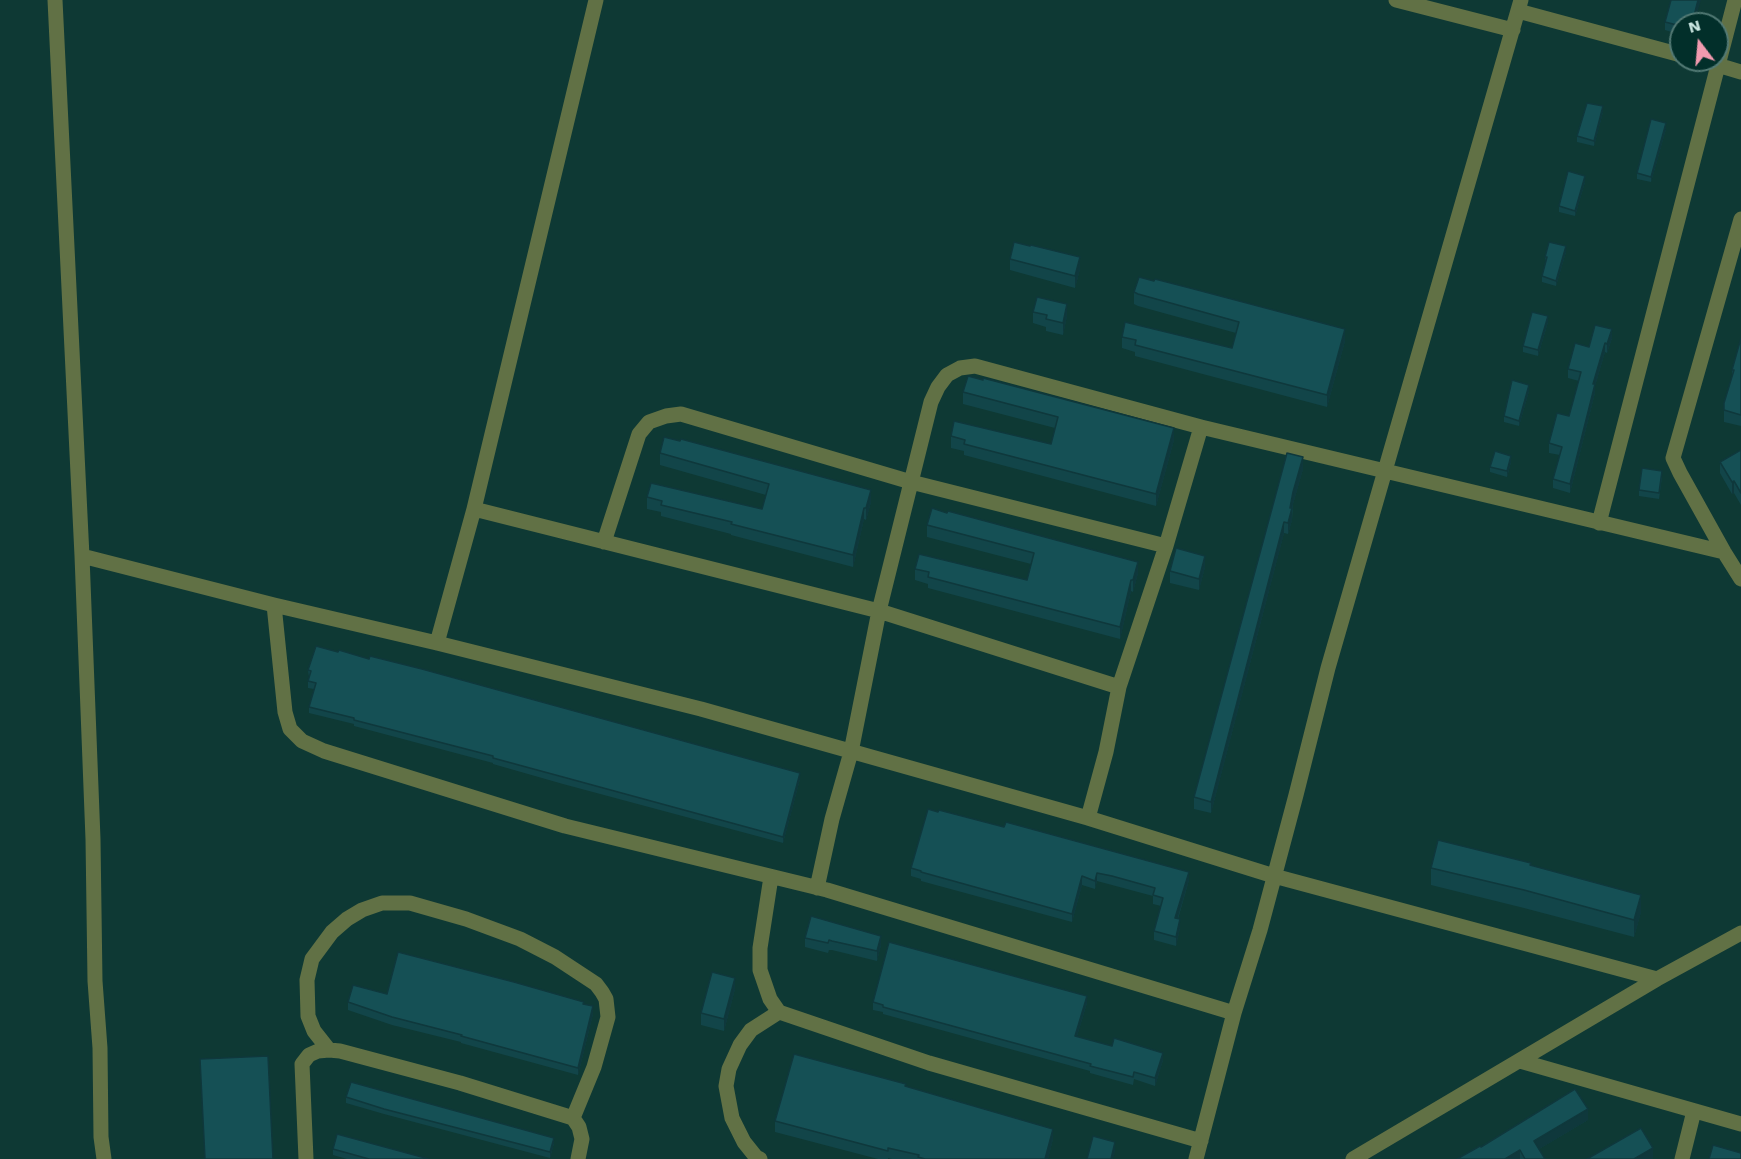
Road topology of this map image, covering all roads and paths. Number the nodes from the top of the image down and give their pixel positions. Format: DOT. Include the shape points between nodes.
graph roads {
  1 [pos="54,0"];
  2 [pos="596,0"];
  3 [pos="1396,0"];
  4 [pos="1735,0"];
  5 [pos="1519,6"];
  6 [pos="1729,23"];
  7 [pos="1513,30"];
  8 [pos="1669,51"];
  9 [pos="1716,72"];
  10 [pos="1741,219"];
  11 [pos="1201,427"];
  12 [pos="1386,471"];
  13 [pos="911,482"];
  14 [pos="474,509"];
  15 [pos="1599,523"];
  16 [pos="604,542"];
  17 [pos="1166,546"];
  18 [pos="1724,552"];
  19 [pos="82,556"];
  20 [pos="1741,579"];
  21 [pos="274,605"];
  22 [pos="879,611"];
  23 [pos="437,643"];
  24 [pos="1119,687"];
  25 [pos="850,752"];
  26 [pos="1088,818"];
  27 [pos="1274,876"];
  28 [pos="771,877"];
  29 [pos="817,888"];
  30 [pos="1741,933"];
  31 [pos="1657,979"];
  32 [pos="779,1012"];
  33 [pos="1234,1013"];
  34 [pos="328,1050"];
  35 [pos="1520,1061"];
  36 [pos="1694,1111"];
  37 [pos="573,1118"];
  38 [pos="1741,1124"];
  39 [pos="1201,1141"];
  40 [pos="104,1159"];
  41 [pos="306,1159"];
  42 [pos="578,1159"];
  43 [pos="760,1159"];
  44 [pos="1196,1159"];
  45 [pos="1353,1159"];
  46 [pos="1682,1159"];
  1 -- 19 [label="street"];
  2 -- 14 [label="street"];
  3 -- 7 [label="street"];
  4 -- 6 [label="street"];
  5 -- 7 [label="street"];
  5 -- 8 [label="street"];
  7 -- 12 [label="street"];
  9 -- 15 [label="street"];
  10 -- 18 [label="street" via="1673,458"];
  11 -- 12 [label="street"];
  11 -- 13 [label="street" via="975,366 960,368 947,375 931,402"];
  11 -- 17 [label="street"];
  12 -- 15 [label="street"];
  12 -- 27 [label="street" via="1328,668"];
  13 -- 16 [label="street" via="681,414 666,416 649,422 639,434"];
  13 -- 17 [label="street"];
  13 -- 22 [label="street"];
  14 -- 16 [label="street"];
  14 -- 23 [label="street"];
  15 -- 18 [label="street"];
  16 -- 22 [label="street"];
  17 -- 24 [label="street"];
  18 -- 20 [label="street"];
  19 -- 21 [label="street"];
  19 -- 40 [label="street"];
  21 -- 23 [label="street"];
  21 -- 28 [label="street" via="285,712 290,729 302,741 565,826"];
  22 -- 24 [label="street"];
  22 -- 25 [label="street"];
  23 -- 25 [label="street" via="701,709"];
  24 -- 26 [label="street"];
  25 -- 26 [label="street"];
  25 -- 29 [label="street"];
  26 -- 27 [label="street"];
  27 -- 31 [label="street"];
  27 -- 33 [label="street"];
  28 -- 29 [label="street"];
  28 -- 32 [label="street" via="760,970"];
  29 -- 33 [label="street"];
  30 -- 31 [label="street"];
  31 -- 35 [label="street"];
  32 -- 39 [label="street" via="929,1063"];
  32 -- 43 [label="street" via="751,1030 734,1056 726,1086 732,1118 744,1142"];
  33 -- 39 [label="street"];
  34 -- 37 [label="street" via="460,1083"];
  34 -- 37 [label="street" via="308,1016 307,980 312,959 346,919 382,903 410,903 520,939 596,984 606,999 608,1017 594,1067"];
  34 -- 41 [label="street" via="309,1055 302,1064"];
  35 -- 36 [label="street"];
  35 -- 45 [label="street"];
  36 -- 38 [label="street"];
  36 -- 46 [label="street"];
  37 -- 42 [label="street" via="582,1139"];
  39 -- 44 [label="street"];
}
